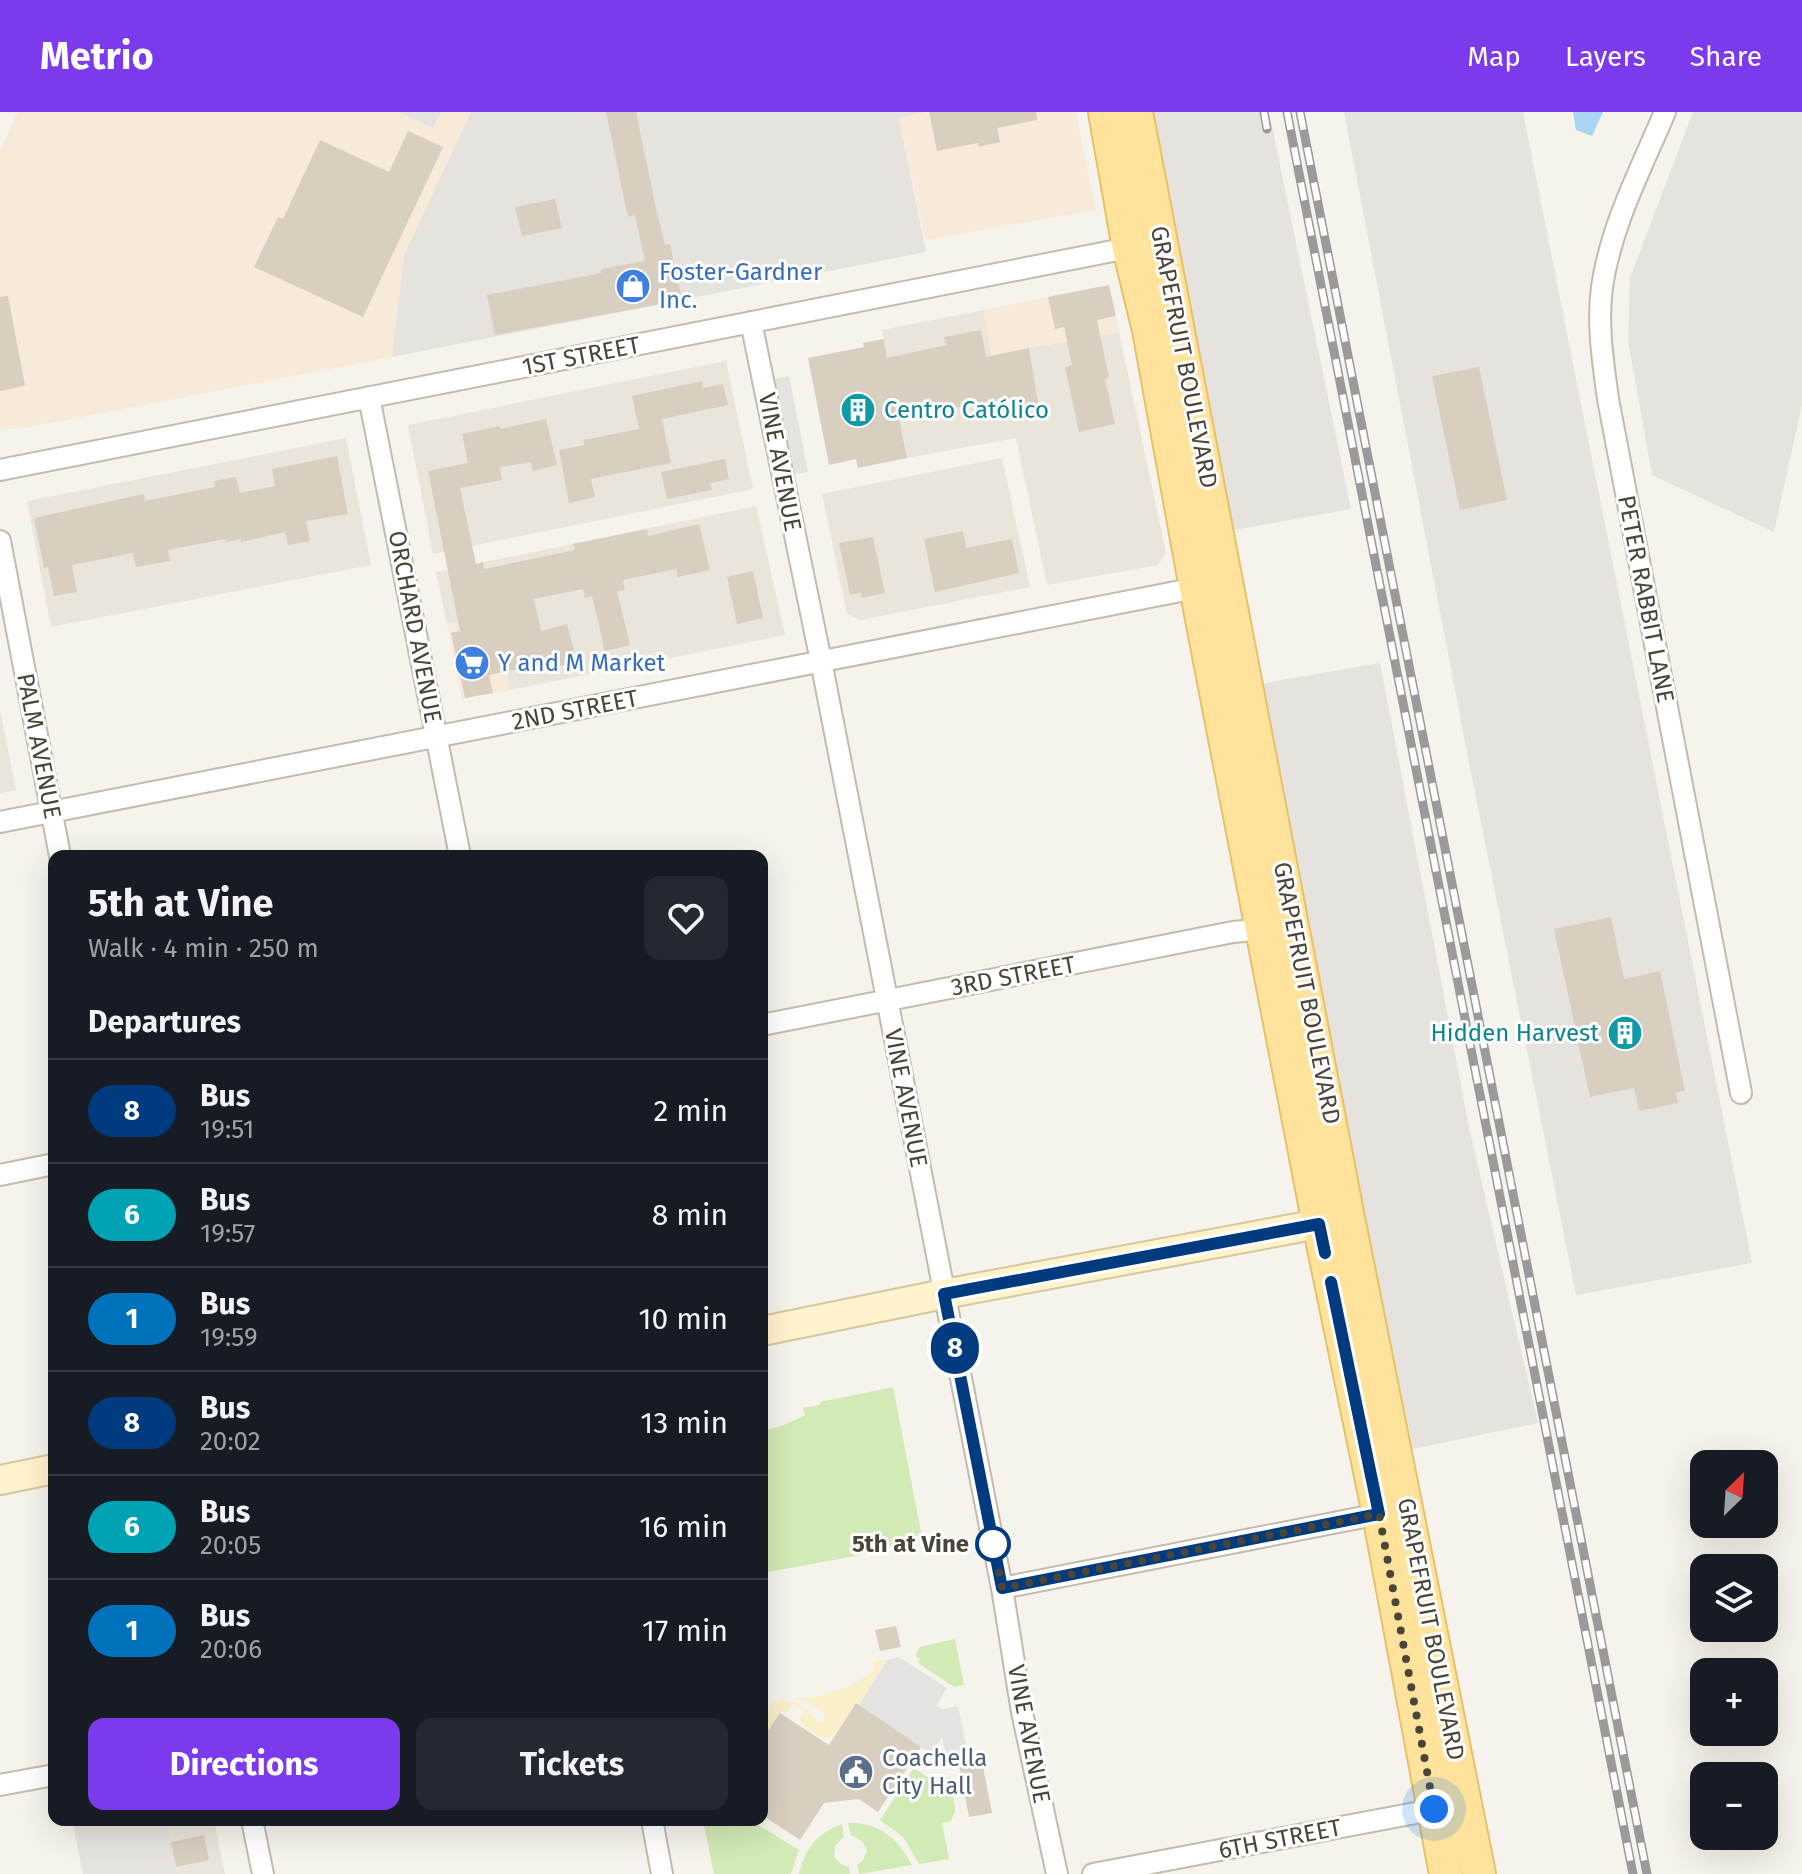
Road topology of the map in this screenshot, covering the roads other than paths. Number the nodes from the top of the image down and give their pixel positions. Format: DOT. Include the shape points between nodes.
graph roads {
  1 [pos="1105,112"];
  2 [pos="1136,112"];
  3 [pos="1665,112"];
  4 [pos="1161,242"];
  5 [pos="1129,248"];
  6 [pos="751,322"];
  7 [pos="369,397"];
  8 [pos="0,470"];
  9 [pos="0,541"];
  10 [pos="1196,588"];
  11 [pos="821,661"];
  12 [pos="437,737"];
  13 [pos="52,811"];
  14 [pos="0,822"];
  15 [pos="59,850"];
  16 [pos="459,850"];
  17 [pos="1264,929"];
  18 [pos="887,1001"];
  19 [pos="768,1024"];
  20 [pos="1741,1093"];
  21 [pos="48,1165"];
  22 [pos="0,1175"];
  23 [pos="1334,1221"];
  24 [pos="944,1294"];
  25 [pos="768,1330"];
  26 [pos="48,1470"];
  27 [pos="0,1480"];
  28 [pos="1379,1514"];
  29 [pos="1002,1588"];
  30 [pos="48,1776"];
  31 [pos="0,1785"];
  32 [pos="1466,1804"];
  33 [pos="1434,1809"];
  34 [pos="253,1826"];
  35 [pos="653,1826"];
  36 [pos="263,1874"];
  37 [pos="662,1874"];
  38 [pos="1057,1874"];
  39 [pos="1093,1874"];
  40 [pos="1446,1874"];
  41 [pos="1479,1874"];
  1 -- 5 [label="main road, GRAPEFRUIT BOULEVARD"];
  2 -- 4 [label="main road, GRAPEFRUIT BOULEVARD"];
  3 -- 20 [label="street, PETER RABBIT LANE" via="1608,255 1601,290 1601,340"];
  4 -- 5 [label="street, 1ST STREET"];
  4 -- 23 [label="main road, GRAPEFRUIT BOULEVARD" via="1315,1032"];
  5 -- 6 [label="street, 1ST STREET"];
  5 -- 10 [label="main road, GRAPEFRUIT BOULEVARD"];
  6 -- 7 [label="street, 1ST STREET"];
  6 -- 11 [label="street, VINE AVENUE"];
  7 -- 8 [label="street, 1ST STREET"];
  7 -- 12 [label="street, ORCHARD AVENUE"];
  9 -- 13 [label="street, PALM AVENUE"];
  10 -- 11 [label="street, 2ND STREET"];
  10 -- 17 [label="main road, GRAPEFRUIT BOULEVARD"];
  11 -- 12 [label="street, 2ND STREET"];
  11 -- 18 [label="street, VINE AVENUE"];
  12 -- 13 [label="street, 2ND STREET"];
  12 -- 16 [label="street, ORCHARD AVENUE"];
  13 -- 14 [label="street, 2ND STREET"];
  13 -- 15 [label="street, PALM AVENUE"];
  17 -- 18 [label="street, 3RD STREET"];
  17 -- 23 [label="main road, GRAPEFRUIT BOULEVARD"];
  18 -- 19 [label="street, 3RD STREET"];
  18 -- 24 [label="street, VINE AVENUE"];
  21 -- 22 [label="street"];
  23 -- 24 [label="street"];
  23 -- 28 [label="main road, GRAPEFRUIT BOULEVARD"];
  23 -- 32 [label="main road, GRAPEFRUIT BOULEVARD"];
  24 -- 25 [label="street"];
  24 -- 29 [label="street, VINE AVENUE"];
  26 -- 27 [label="street"];
  28 -- 29 [label="street"];
  28 -- 33 [label="main road, GRAPEFRUIT BOULEVARD"];
  29 -- 38 [label="street, VINE AVENUE"];
  30 -- 31 [label="street"];
  32 -- 33 [label="street, 6TH STREET"];
  32 -- 41 [label="main road, GRAPEFRUIT BOULEVARD"];
  33 -- 39 [label="street, 6TH STREET"];
  33 -- 40 [label="main road, GRAPEFRUIT BOULEVARD"];
  34 -- 36 [label="street"];
  35 -- 37 [label="street"];
}
